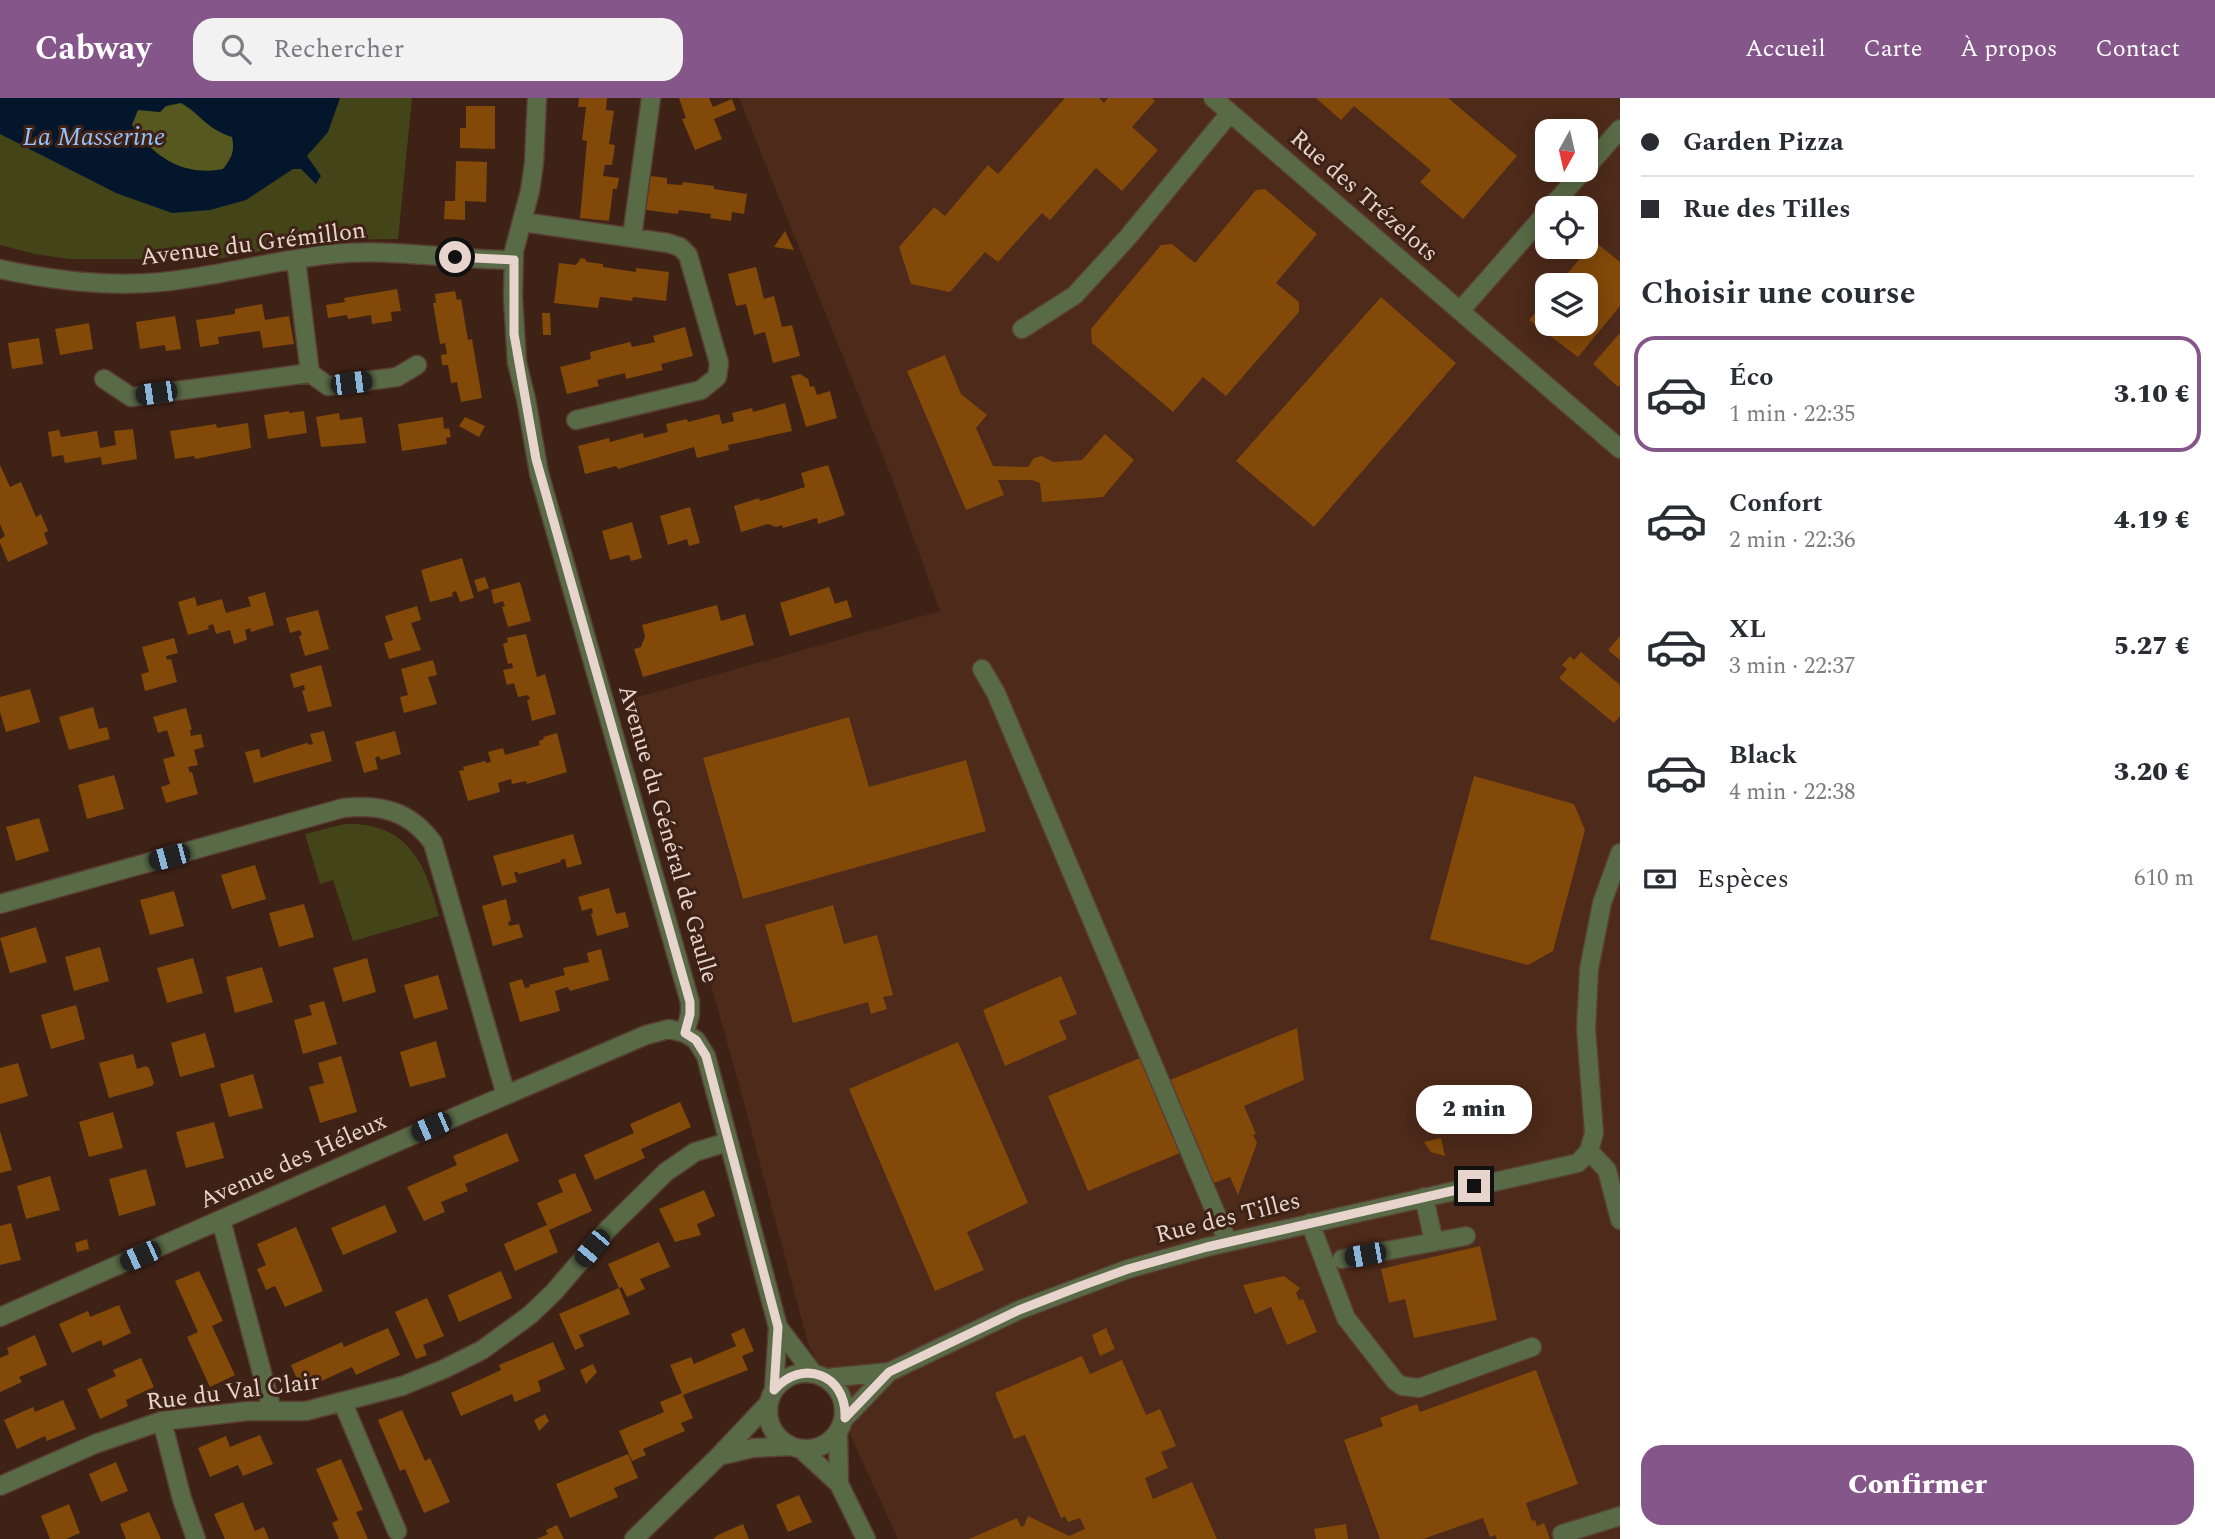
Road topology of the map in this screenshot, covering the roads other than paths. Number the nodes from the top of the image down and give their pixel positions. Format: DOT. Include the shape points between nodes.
graph roads {
  1 [pos="537,98"];
  2 [pos="651,98"];
  3 [pos="1213,98"];
  4 [pos="1230,113"];
  5 [pos="1620,129"];
  6 [pos="1598,154"];
  7 [pos="1573,182"];
  8 [pos="1561,196"];
  9 [pos="523,222"];
  10 [pos="1535,225"];
  11 [pos="632,237"];
  12 [pos="296,260"];
  13 [pos="514,260"];
  14 [pos="0,269"];
  15 [pos="1460,311"];
  16 [pos="1022,329"];
  17 [pos="417,365"];
  18 [pos="310,373"];
  19 [pos="104,379"];
  20 [pos="576,419"];
  21 [pos="1620,449"];
  22 [pos="982,669"];
  23 [pos="1620,853"];
  24 [pos="0,904"];
  25 [pos="685,1033"];
  26 [pos="506,1095"];
  27 [pos="728,1142"];
  28 [pos="1589,1151"];
  29 [pos="1424,1197"];
  30 [pos="221,1220"];
  31 [pos="1620,1220"];
  32 [pos="1310,1223"];
  33 [pos="1466,1236"];
  34 [pos="1228,1242"];
  35 [pos="1434,1242"];
  36 [pos="1342,1259"];
  37 [pos="0,1317"];
  38 [pos="778,1327"];
  39 [pos="1532,1347"];
  40 [pos="889,1372"];
  41 [pos="820,1376"];
  42 [pos="771,1397"];
  43 [pos="343,1403"];
  44 [pos="272,1410"];
  45 [pos="162,1421"];
  46 [pos="841,1426"];
  47 [pos="795,1448"];
  48 [pos="719,1456"];
  49 [pos="839,1484"];
  50 [pos="0,1486"];
  51 [pos="1620,1516"];
  52 [pos="397,1531"];
  53 [pos="1562,1534"];
  54 [pos="196,1539"];
  55 [pos="634,1539"];
  56 [pos="866,1539"];
  1 -- 9 [label="street, Avenue du Général de Gaulle" via="534,163"];
  2 -- 11 [label="street"];
  3 -- 4 [label="street, Rue des Trézelots"];
  4 -- 15 [label="street, Rue des Trézelots"];
  4 -- 16 [label="street" via="1075,295"];
  5 -- 6 [label="street"];
  7 -- 8 [label="street"];
  9 -- 11 [label="street"];
  9 -- 13 [label="street, Avenue du Général de Gaulle"];
  10 -- 15 [label="street"];
  11 -- 20 [label="street" via="680,247 688,255 719,363 717,377 701,390"];
  12 -- 13 [label="street, Avenue du Grémillon" via="388,252"];
  12 -- 14 [label="street, Avenue du Grémillon" via="183,280 129,284"];
  12 -- 18 [label="street"];
  13 -- 25 [label="street, Avenue du Général de Gaulle" via="517,363 536,459 690,1002"];
  15 -- 21 [label="street, Rue des Trézelots"];
  17 -- 18 [label="street" via="397,377 328,386"];
  18 -- 19 [label="street" via="131,397"];
  22 -- 34 [label="street"];
  23 -- 28 [label="street" via="1600,915 1586,1002 1594,1120"];
  24 -- 26 [label="street" via="343,808 361,806 399,814 418,825 433,843"];
  25 -- 26 [label="street, Avenue des Héleux" via="668,1029 646,1035"];
  25 -- 27 [label="street" via="706,1056"];
  26 -- 30 [label="street, Avenue des Héleux"];
  27 -- 38 [label="street"];
  27 -- 43 [label="street, Rue du Val Clair" via="695,1152 666,1172 608,1228 538,1307 482,1350 427,1377"];
  28 -- 29 [label="street, Rue des Tilles" via="1578,1163"];
  28 -- 31 [label="street" via="1607,1170"];
  29 -- 32 [label="street, Rue des Tilles"];
  29 -- 35 [label="street"];
  30 -- 37 [label="street, Avenue des Héleux"];
  30 -- 44 [label="street"];
  32 -- 34 [label="street, Rue des Tilles"];
  32 -- 39 [label="street" via="1346,1318 1402,1386 1419,1388"];
  33 -- 35 [label="street"];
  34 -- 40 [label="street, Rue des Tilles" via="1078,1287"];
  35 -- 36 [label="street"];
  38 -- 41 [label="street"];
  38 -- 42 [label="street"];
  40 -- 41 [label="street, Rue des Tilles"];
  40 -- 46 [label="street, Rue des Tilles"];
  41 -- 42 [label="street" via="793,1375 781,1381"];
  41 -- 46 [label="street" via="844,1399"];
  42 -- 47 [label="street" via="770,1424 775,1434"];
  42 -- 48 [label="street"];
  43 -- 44 [label="street, Rue du Val Clair" via="306,1411"];
  43 -- 52 [label="street"];
  44 -- 45 [label="street, Rue du Val Clair"];
  45 -- 50 [label="street, Rue du Val Clair" via="95,1444"];
  45 -- 54 [label="street"];
  46 -- 47 [label="street" via="823,1446"];
  46 -- 49 [label="street"];
  47 -- 48 [label="street" via="753,1448"];
  47 -- 49 [label="street"];
  48 -- 55 [label="street"];
  49 -- 56 [label="street"];
  51 -- 53 [label="street"];
}
